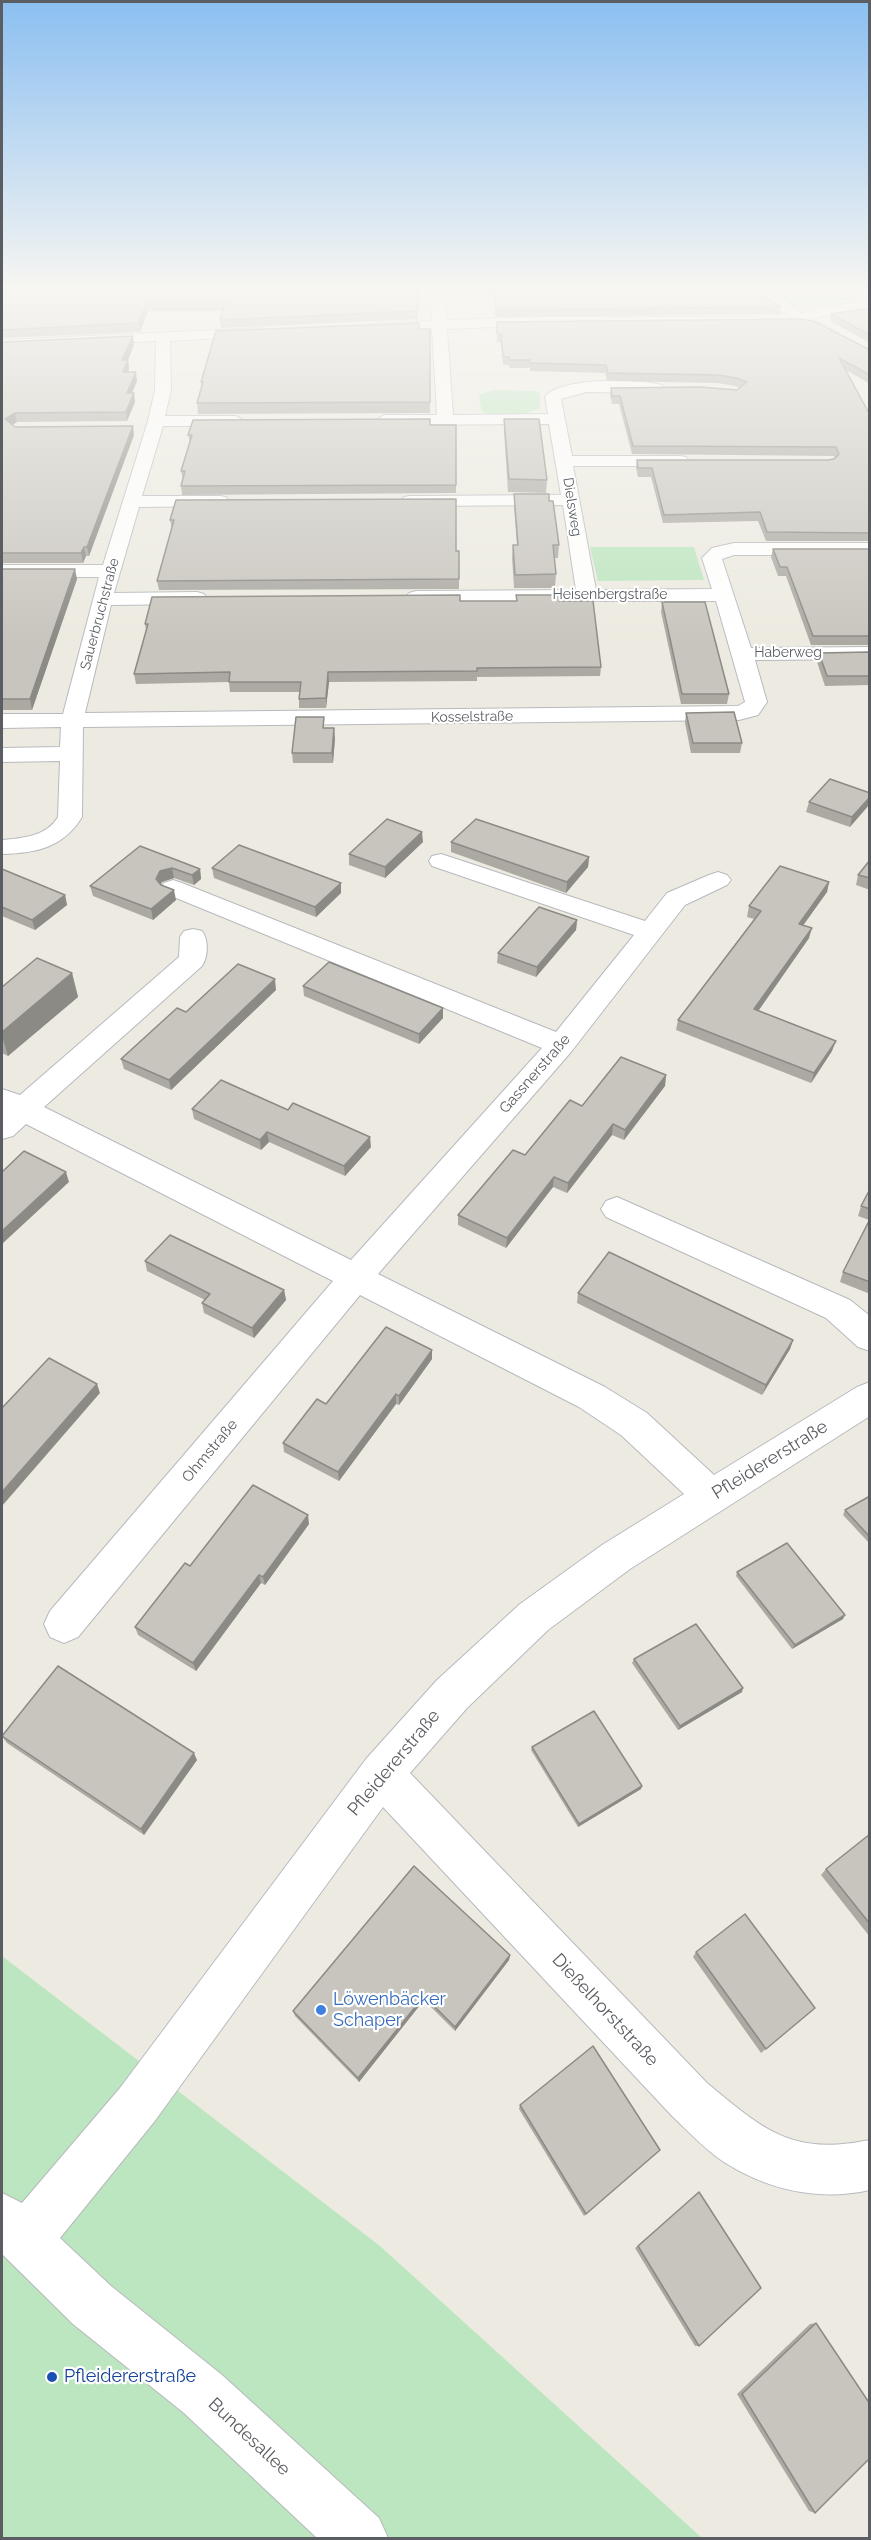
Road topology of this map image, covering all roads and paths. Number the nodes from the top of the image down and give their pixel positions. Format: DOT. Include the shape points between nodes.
graph roads {
  1 [pos="157,406"];
  2 [pos="444,406"];
  3 [pos="554,406"];
  4 [pos="556,419"];
  5 [pos="364,420"];
  6 [pos="445,420"];
  7 [pos="248,421"];
  8 [pos="150,426"];
  9 [pos="565,461"];
  10 [pos="696,461"];
  11 [pos="570,500"];
  12 [pos="238,501"];
  13 [pos="392,501"];
  14 [pos="131,502"];
  15 [pos="870,549"];
  16 [pos="2,571"];
  17 [pos="110,571"];
  18 [pos="587,595"];
  19 [pos="722,595"];
  20 [pos="398,597"];
  21 [pos="220,598"];
  22 [pos="102,599"];
  23 [pos="870,653"];
  24 [pos="743,654"];
  25 [pos="72,720"];
  26 [pos="2,721"];
  27 [pos="70,754"];
  28 [pos="2,755"];
  29 [pos="2,847"];
  30 [pos="441,861"];
  31 [pos="718,880"];
  32 [pos="173,888"];
  33 [pos="649,931"];
  34 [pos="193,937"];
  35 [pos="561,1045"];
  36 [pos="8,1112"];
  37 [pos="617,1209"];
  38 [pos="356,1277"];
  39 [pos="870,1337"];
  40 [pos="870,1397"];
  41 [pos="712,1497"];
  42 [pos="64,1624"];
  43 [pos="381,1774"];
  44 [pos="870,2165"];
  45 [pos="13,2230"];
  46 [pos="359,2538"];
  1 -- 8 [label="street, Sauerbruchstraße"];
  2 -- 6 [label="street"];
  3 -- 4 [label="street, Dielsweg"];
  4 -- 6 [label="street"];
  4 -- 9 [label="street, Dielsweg"];
  5 -- 6 [label="street"];
  7 -- 8 [label="street"];
  8 -- 14 [label="street, Sauerbruchstraße"];
  9 -- 10 [label="street"];
  9 -- 11 [label="street, Dielsweg"];
  11 -- 13 [label="street"];
  11 -- 18 [label="street, Dielsweg"];
  12 -- 14 [label="street"];
  14 -- 17 [label="street, Sauerbruchstraße"];
  15 -- 19 [label="street, Kosselstraße" via="719,552 712,558"];
  16 -- 17 [label="street"];
  17 -- 22 [label="street, Sauerbruchstraße"];
  18 -- 19 [label="street, Heisenbergstraße"];
  18 -- 20 [label="street, Heisenbergstraße"];
  19 -- 24 [label="street, Kosselstraße"];
  21 -- 22 [label="street"];
  22 -- 25 [label="street, Sauerbruchstraße"];
  23 -- 24 [label="street, Haberweg"];
  24 -- 25 [label="street, Kosselstraße" via="756,702 750,710 727,714"];
  25 -- 26 [label="street"];
  25 -- 27 [label="street, Sauerbruchstraße"];
  27 -- 28 [label="street"];
  27 -- 29 [label="street, Sauerbruchstraße" via="70,817 65,827 30,844"];
  30 -- 33 [label="street"];
  31 -- 33 [label="street, Gassnerstraße" via="676,899"];
  32 -- 35 [label="street"];
  33 -- 35 [label="street, Gassnerstraße"];
  34 -- 36 [label="street" via="192,960"];
  35 -- 38 [label="street, Gassnerstraße"];
  36 -- 38 [label="street"];
  37 -- 39 [label="street" via="838,1309"];
  38 -- 41 [label="street" via="634,1424"];
  38 -- 42 [label="street, Ohmstraße"];
  40 -- 41 [label="street, Pfleidererstraße"];
  41 -- 43 [label="street, Pfleidererstraße" via="616,1557 534,1617 452,1694"];
  43 -- 44 [label="street, Dießelhorststraße" via="690,2100 743,2145 798,2169 844,2172"];
  43 -- 45 [label="street, Pfleidererstraße" via="137,2105"];
  45 -- 46 [label="street, Bundesallee" via="92,2305 203,2394"];
}
